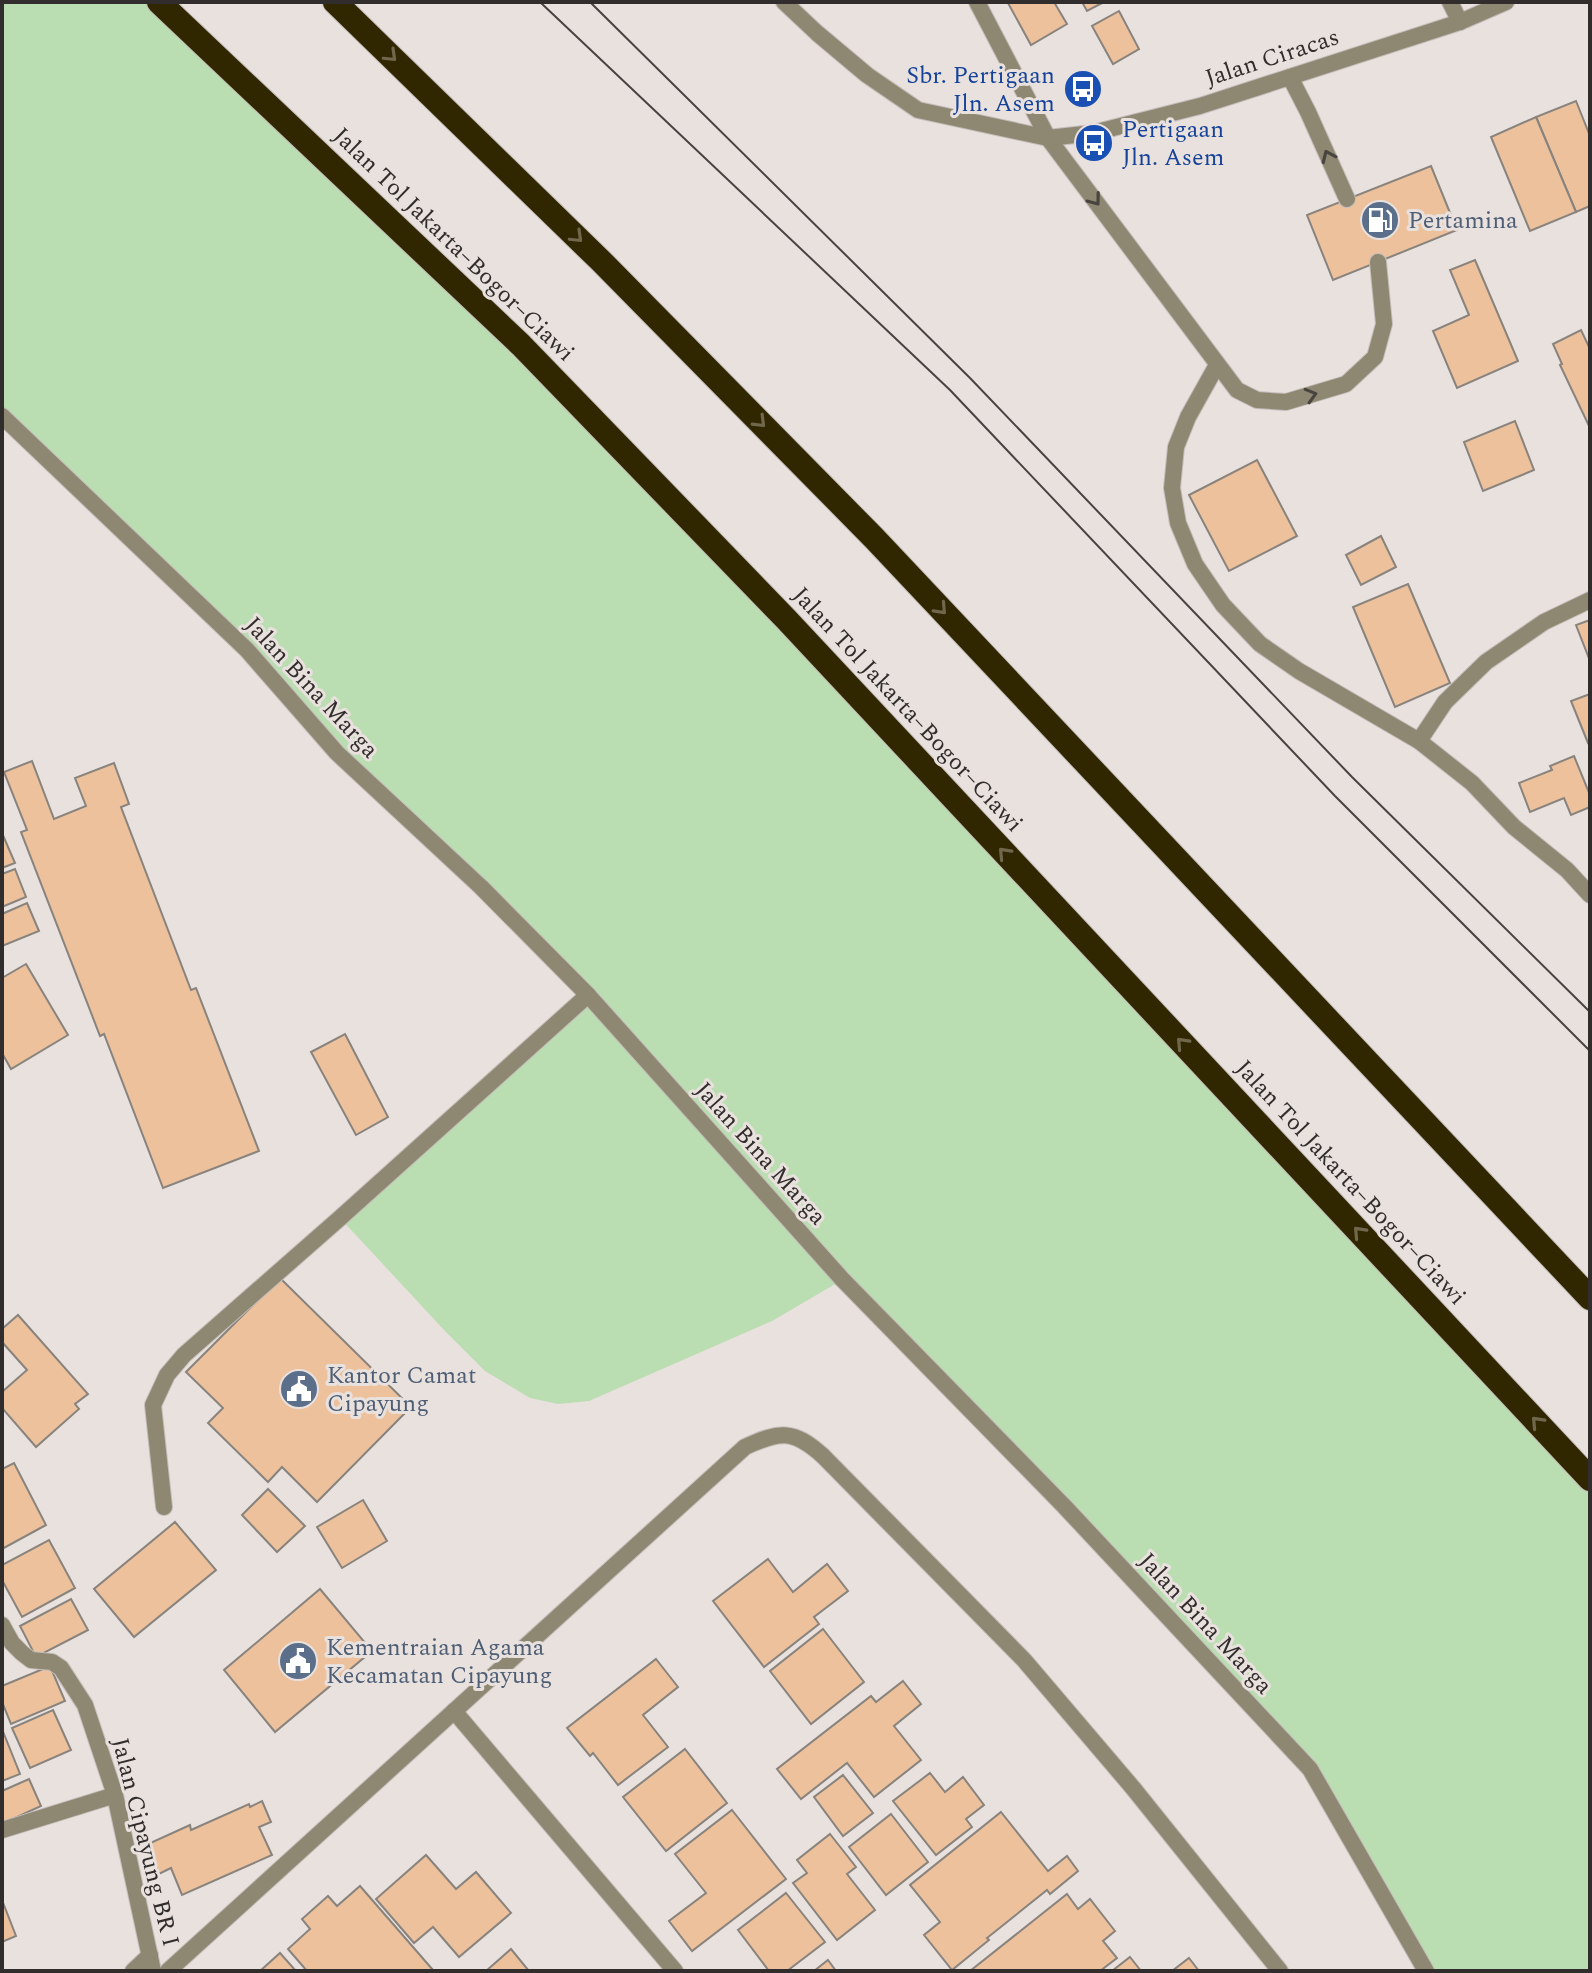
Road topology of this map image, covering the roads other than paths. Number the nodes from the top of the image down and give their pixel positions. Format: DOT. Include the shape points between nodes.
graph roads {
  1 [pos="159,2"];
  2 [pos="335,2"];
  3 [pos="784,2"];
  4 [pos="977,2"];
  5 [pos="1450,2"];
  6 [pos="1506,2"];
  7 [pos="1460,22"];
  8 [pos="1290,77"];
  9 [pos="1048,138"];
  10 [pos="1347,199"];
  11 [pos="1378,262"];
  12 [pos="1217,365"];
  13 [pos="2,416"];
  14 [pos="1590,600"];
  15 [pos="1419,741"];
  16 [pos="1590,895"];
  17 [pos="588,995"];
  18 [pos="1590,1298"];
  19 [pos="1590,1479"];
  20 [pos="164,1507"];
  21 [pos="2,1625"];
  22 [pos="454,1711"];
  23 [pos="115,1795"];
  24 [pos="2,1830"];
  25 [pos="151,1963"];
  26 [pos="133,1971"];
  27 [pos="168,1971"];
  28 [pos="675,1971"];
  29 [pos="1280,1971"];
  30 [pos="1426,1971"];
  19 -- 1 [label="highway, Jalan Tol Jakarta–Bogor–Ciawi, one-way" via="786,619 532,356"];
  2 -- 18 [label="highway, one-way" via="874,538"];
  3 -- 9 [label="street, Jalan Ciracas" via="867,75 918,110"];
  4 -- 9 [label="street"];
  5 -- 7 [label="street"];
  6 -- 7 [label="street, Jalan Ciracas"];
  7 -- 8 [label="street, Jalan Ciracas"];
  8 -- 9 [label="street, Jalan Ciracas" via="1093,133"];
  10 -- 8 [label="street, one-way"];
  9 -- 12 [label="street, one-way"];
  12 -- 11 [label="street, one-way" via="1237,390 1257,400 1286,402 1346,384 1375,357 1384,324"];
  12 -- 15 [label="street" via="1176,447 1172,488 1178,523 1195,564 1223,605 1260,644"];
  13 -- 17 [label="street, Jalan Bina Marga" via="247,650 337,753"];
  14 -- 15 [label="street" via="1544,622 1486,662 1445,702"];
  15 -- 16 [label="street" via="1472,783"];
  17 -- 20 [label="street" via="167,1375 153,1405"];
  17 -- 30 [label="street, Jalan Bina Marga" via="842,1279 1310,1769"];
  21 -- 23 [label="street, Jalan Cipayung BR I" via="31,1660 61,1668 85,1705"];
  22 -- 27 [label="street"];
  22 -- 28 [label="street"];
  22 -- 29 [label="street" via="745,1447 784,1434 807,1441 1024,1660"];
  23 -- 24 [label="street"];
  23 -- 25 [label="street, Jalan Cipayung BR I"];
  25 -- 26 [label="street"];
}
